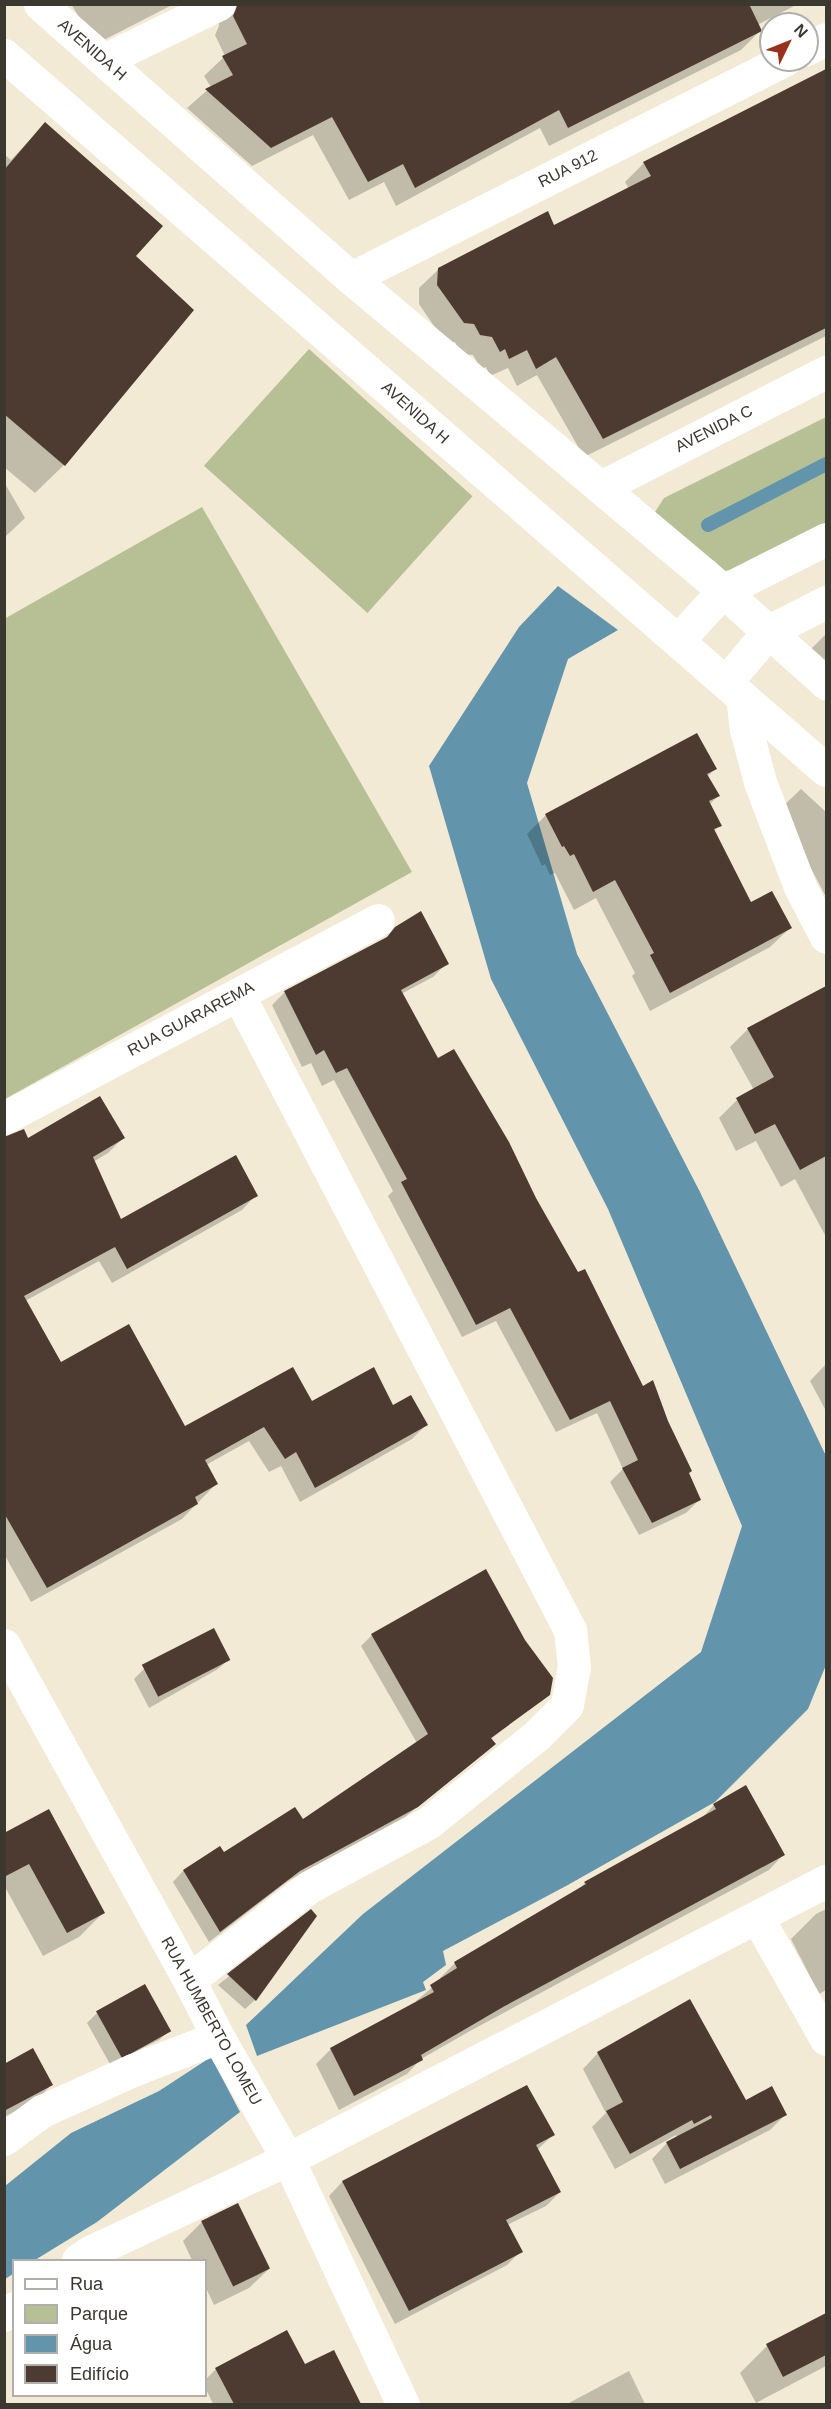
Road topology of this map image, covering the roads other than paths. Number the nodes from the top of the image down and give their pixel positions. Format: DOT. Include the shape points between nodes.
graph roads {
  1 [pos="40,4"];
  2 [pos="219,4"];
  3 [pos="4,55"];
  4 [pos="104,60"];
  5 [pos="761,72"];
  6 [pos="351,278"];
  7 [pos="826,372"];
  8 [pos="601,487"];
  9 [pos="826,539"];
  10 [pos="723,591"];
  11 [pos="826,602"];
  12 [pos="769,631"];
  13 [pos="678,640"];
  14 [pos="826,683"];
  15 [pos="734,690"];
  16 [pos="826,770"];
  17 [pos="378,920"];
  18 [pos="826,938"];
  19 [pos="238,994"];
  20 [pos="4,1118"];
  21 [pos="4,1645"];
  22 [pos="826,1881"];
  23 [pos="757,1917"];
  24 [pos="189,1980"];
  25 [pos="218,2037"];
  26 [pos="826,2038"];
  27 [pos="4,2139"];
  28 [pos="288,2159"];
  29 [pos="80,2259"];
  30 [pos="403,2404"];
  1 -- 4 [label="street, AVENIDA H"];
  2 -- 4 [label="street"];
  3 -- 13 [label="street, AVENIDA H"];
  4 -- 6 [label="street, AVENIDA H"];
  5 -- 6 [label="street, RUA 912"];
  6 -- 8 [label="street, AVENIDA H"];
  7 -- 8 [label="street, AVENIDA C"];
  8 -- 10 [label="street, AVENIDA H"];
  9 -- 10 [label="street"];
  10 -- 12 [label="street, AVENIDA H"];
  10 -- 13 [label="street"];
  11 -- 12 [label="street"];
  12 -- 14 [label="street, AVENIDA H"];
  12 -- 15 [label="street"];
  13 -- 15 [label="street, AVENIDA H"];
  15 -- 16 [label="street, AVENIDA H"];
  15 -- 18 [label="street" via="760,782 800,887"];
  17 -- 19 [label="street, RUA GUARAREMA"];
  19 -- 20 [label="street, RUA GUARAREMA"];
  19 -- 24 [label="street" via="570,1630 574,1667 567,1704 537,1735 428,1823 309,1887"];
  21 -- 24 [label="street, RUA HUMBERTO LOMEU"];
  22 -- 23 [label="street"];
  23 -- 26 [label="street"];
  23 -- 28 [label="street"];
  24 -- 25 [label="street, RUA HUMBERTO LOMEU"];
  25 -- 27 [label="street" via="42,2111"];
  25 -- 28 [label="street, RUA HUMBERTO LOMEU"];
  28 -- 29 [label="street"];
  28 -- 30 [label="street, RUA HUMBERTO LOMEU"];
}
